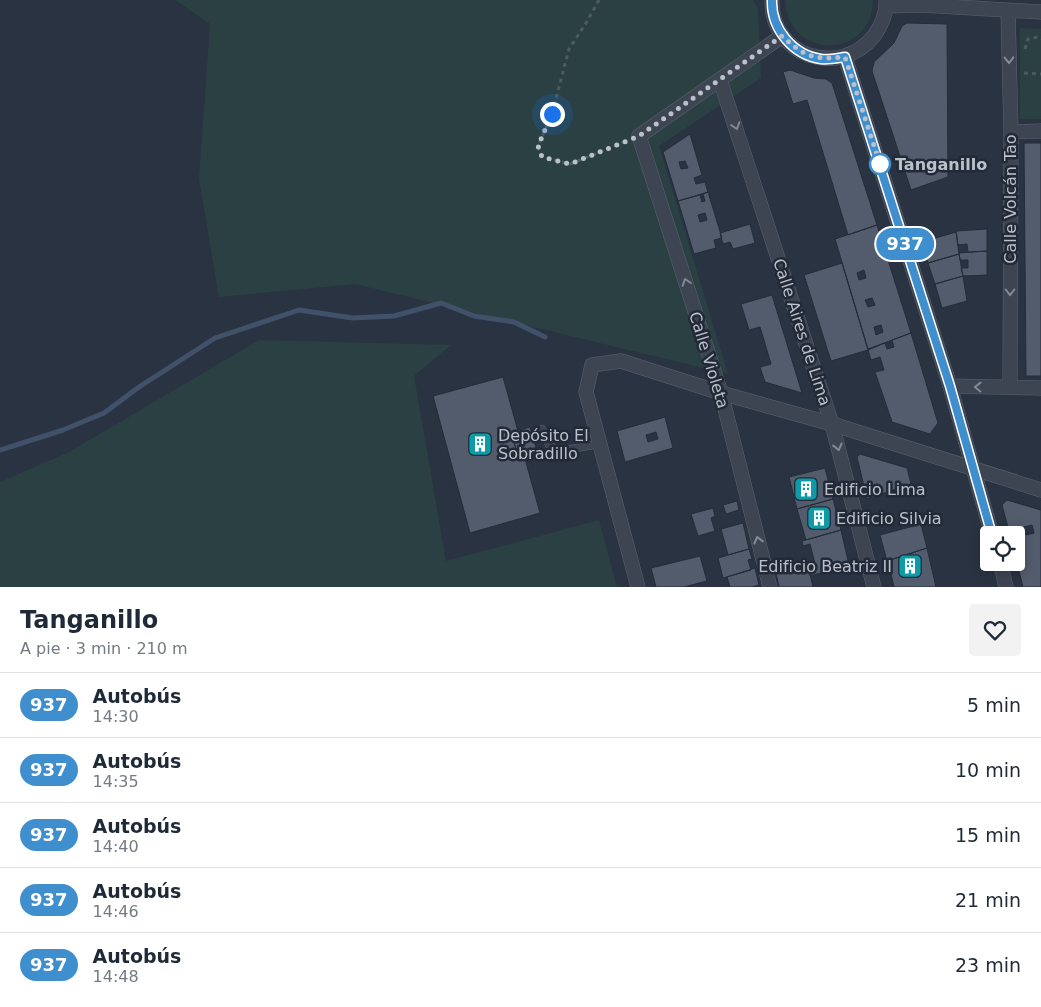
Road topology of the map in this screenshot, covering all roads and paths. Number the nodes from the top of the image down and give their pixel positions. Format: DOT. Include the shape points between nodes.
graph roads {
  1 [pos="599,0"];
  2 [pos="772,0"];
  3 [pos="886,3"];
  4 [pos="1008,11"];
  5 [pos="1041,12"];
  6 [pos="782,36"];
  7 [pos="1041,40"];
  8 [pos="1024,51"];
  9 [pos="845,57"];
  10 [pos="1025,66"];
  11 [pos="720,80"];
  12 [pos="1026,82"];
  13 [pos="1041,131"];
  14 [pos="1011,132"];
  15 [pos="639,136"];
  16 [pos="950,386"];
  17 [pos="1010,387"];
  18 [pos="1041,388"];
  19 [pos="720,393"];
  20 [pos="832,424"];
  21 [pos="542,429"];
  22 [pos="600,444"];
  23 [pos="975,470"];
  24 [pos="1041,490"];
  25 [pos="990,526"];
  26 [pos="1002,571"];
  27 [pos="638,587"];
  28 [pos="770,587"];
  29 [pos="874,587"];
  30 [pos="1006,587"];
  1 -- 15 [label="path" via="568,49 552,114 538,146 542,157 570,164"];
  2 -- 6 [label="street" via="775,22"];
  3 -- 4 [label="street"];
  3 -- 9 [label="street" via="880,28 866,46"];
  4 -- 5 [label="street"];
  4 -- 14 [label="street, Calle Volcán Tao, one-way"];
  6 -- 9 [label="street" via="800,52 822,59"];
  6 -- 11 [label="street"];
  7 -- 8 [label="path" via="1038,37 1028,39"];
  9 -- 16 [label="street"];
  10 -- 12 [label="path"];
  11 -- 15 [label="street"];
  11 -- 20 [label="street, Calle Aires de Lima, one-way"];
  13 -- 14 [label="street"];
  14 -- 17 [label="street, Calle Volcán Tao, one-way"];
  19 -- 15 [label="street, Calle Violeta, one-way"];
  17 -- 16 [label="street, one-way"];
  16 -- 23 [label="street"];
  17 -- 18 [label="street"];
  19 -- 20 [label="street"];
  19 -- 22 [label="street" via="621,361 592,365 586,392"];
  28 -- 19 [label="street, Calle Violeta, one-way"];
  20 -- 23 [label="street"];
  20 -- 29 [label="street, Calle Aires de Lima, one-way"];
  21 -- 22 [label="lane" via="549,445 559,451"];
  22 -- 27 [label="street"];
  23 -- 24 [label="street"];
  23 -- 25 [label="street"];
  26 -- 30 [label="street"];
}
